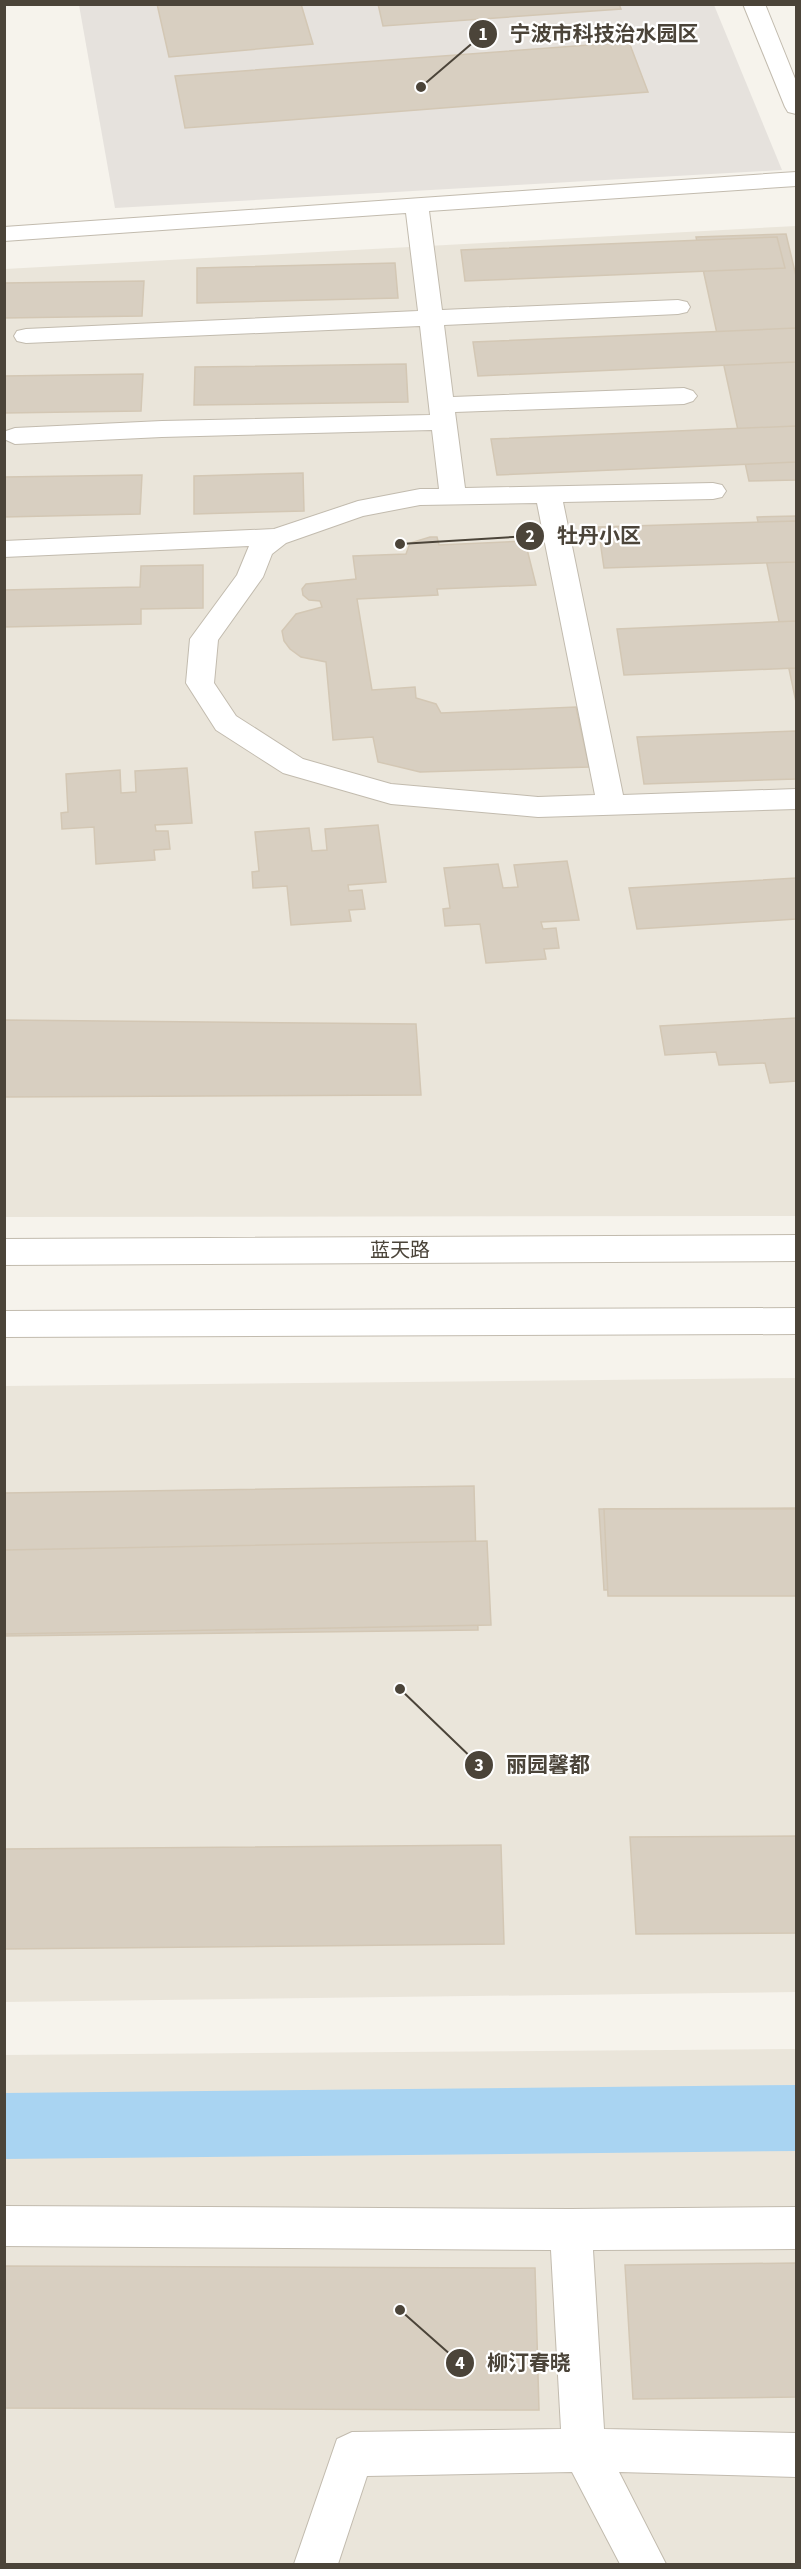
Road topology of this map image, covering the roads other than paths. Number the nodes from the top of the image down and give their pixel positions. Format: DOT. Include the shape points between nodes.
graph roads {
  1 [pos="754,4"];
  2 [pos="796,107"];
  3 [pos="796,179"];
  4 [pos="417,205"];
  5 [pos="4,234"];
  6 [pos="678,307"];
  7 [pos="431,318"];
  8 [pos="26,336"];
  9 [pos="684,396"];
  10 [pos="442,413"];
  11 [pos="15,436"];
  12 [pos="713,491"];
  13 [pos="548,494"];
  14 [pos="453,496"];
  15 [pos="277,537"];
  16 [pos="4,549"];
  17 [pos="796,799"];
  18 [pos="611,805"];
  19 [pos="796,1248"];
  20 [pos="4,1252"];
  21 [pos="796,1322"];
  22 [pos="4,1324"];
  23 [pos="4,2226"];
  24 [pos="796,2228"];
  25 [pos="571,2230"];
  26 [pos="584,2451"];
  27 [pos="796,2455"];
  28 [pos="316,2565"];
  29 [pos="644,2565"];
  1 -- 2 [label="street"];
  3 -- 4 [label="street"];
  4 -- 5 [label="street"];
  4 -- 7 [label="street"];
  6 -- 7 [label="street"];
  7 -- 8 [label="street"];
  7 -- 10 [label="street"];
  9 -- 10 [label="street"];
  10 -- 11 [label="street"];
  10 -- 14 [label="street"];
  12 -- 13 [label="street"];
  13 -- 14 [label="street"];
  13 -- 18 [label="street"];
  14 -- 15 [label="street" via="420,497 358,509"];
  15 -- 16 [label="street"];
  15 -- 18 [label="street" via="260,550 250,577 204,639 200,683 226,723 293,766 391,794 538,807"];
  17 -- 18 [label="street"];
  19 -- 20 [label="street, 蓝天路"];
  21 -- 22 [label="street"];
  23 -- 25 [label="street"];
  24 -- 25 [label="street"];
  25 -- 26 [label="street"];
  26 -- 27 [label="street"];
  26 -- 28 [label="street" via="352,2454"];
  26 -- 29 [label="street"];
}
